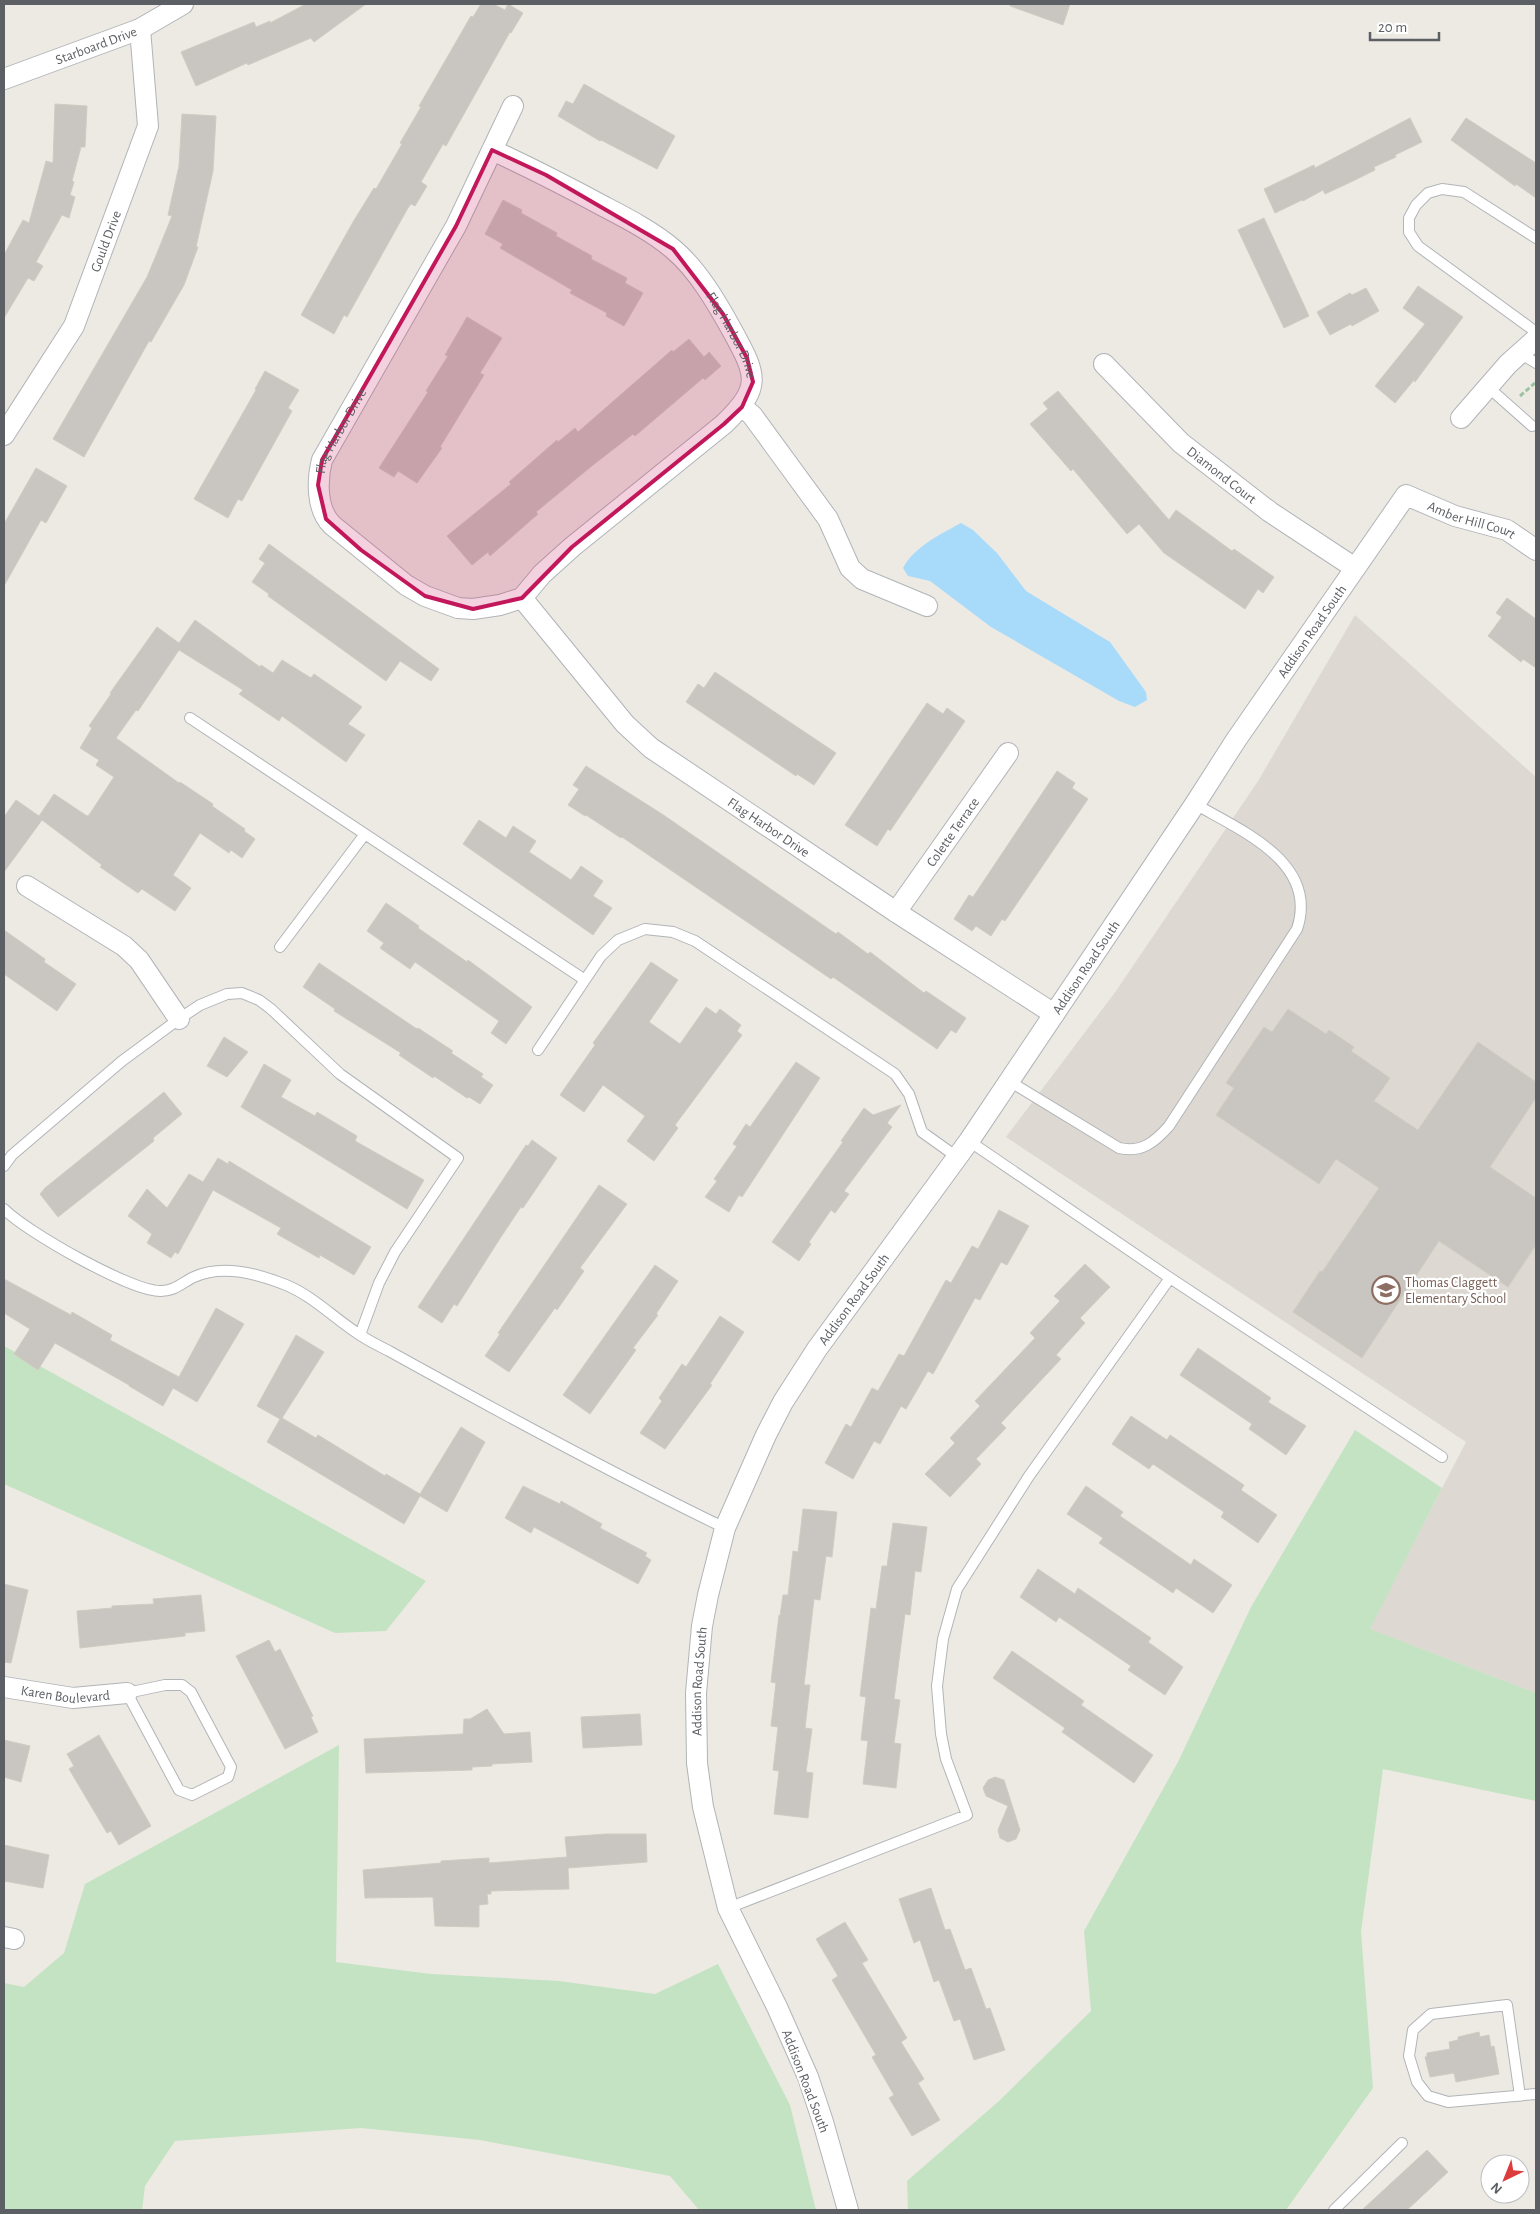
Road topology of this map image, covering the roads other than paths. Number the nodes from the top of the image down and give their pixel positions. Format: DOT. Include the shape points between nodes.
graph roads {
  1 [pos="183,4"];
  2 [pos="140,29"];
  3 [pos="4,80"];
  4 [pos="513,106"];
  5 [pos="492,150"];
  6 [pos="1536,238"];
  7 [pos="1536,332"];
  8 [pos="1536,340"];
  9 [pos="1528,358"];
  10 [pos="1104,364"];
  11 [pos="1488,387"];
  12 [pos="742,407"];
  13 [pos="1461,418"];
  14 [pos="1532,426"];
  15 [pos="4,435"];
  16 [pos="1406,495"];
  17 [pos="1536,550"];
  18 [pos="1355,568"];
  19 [pos="522,598"];
  20 [pos="927,606"];
  21 [pos="190,718"];
  22 [pos="1008,753"];
  23 [pos="1195,804"];
  24 [pos="365,834"];
  25 [pos="27,886"];
  26 [pos="896,912"];
  27 [pos="280,947"];
  28 [pos="584,980"];
  29 [pos="1054,1014"];
  30 [pos="179,1019"];
  31 [pos="538,1050"];
  32 [pos="1009,1081"];
  33 [pos="969,1141"];
  34 [pos="957,1157"];
  35 [pos="4,1166"];
  36 [pos="4,1209"];
  37 [pos="1170,1278"];
  38 [pos="360,1335"];
  39 [pos="1442,1457"];
  40 [pos="725,1528"];
  41 [pos="4,1687"];
  42 [pos="127,1693"];
  43 [pos="728,1908"];
  44 [pos="1536,2094"];
  45 [pos="1520,2096"];
  46 [pos="1402,2143"];
  47 [pos="848,2210"];
  48 [pos="1334,2210"];
  1 -- 2 [label="street, Starboard Drive"];
  2 -- 3 [label="street, Starboard Drive"];
  2 -- 15 [label="street, Gould Drive" via="148,126 74,326"];
  4 -- 5 [label="street, Flag Harbor Drive"];
  5 -- 12 [label="street, Flag Harbor Drive" via="624,217 673,249 692,269 723,314 747,358 753,382"];
  5 -- 19 [label="street, Flag Harbor Drive" via="456,226 322,460 318,485 326,519 406,586 458,608 500,605"];
  6 -- 7 [label="lane" via="1464,192 1442,189 1428,193 1416,204 1409,218 1409,232 1418,246"];
  8 -- 9 [label="street"];
  9 -- 11 [label="street"];
  10 -- 18 [label="street, Diamond Court" via="1181,443 1270,512"];
  11 -- 13 [label="street"];
  11 -- 14 [label="lane"];
  12 -- 19 [label="street, Flag Harbor Drive" via="572,547 542,574"];
  12 -- 20 [label="street" via="752,415 828,519 850,568 862,579"];
  16 -- 17 [label="street, Amber Hill Court" via="1455,516 1507,530"];
  16 -- 18 [label="street, Addison Road South"];
  18 -- 23 [label="street, Addison Road South"];
  19 -- 26 [label="street, Flag Harbor Drive" via="625,724 651,748"];
  21 -- 24 [label="lane"];
  22 -- 26 [label="street, Colette Terrace"];
  23 -- 29 [label="street, Addison Road South"];
  23 -- 32 [label="lane" via="1247,834 1291,870 1300,893 1302,916 1297,929 1169,1126 1157,1140 1133,1151 1119,1148"];
  24 -- 27 [label="lane"];
  24 -- 28 [label="lane"];
  25 -- 30 [label="street" via="124,946 139,960"];
  26 -- 29 [label="street, Flag Harbor Drive"];
  28 -- 31 [label="lane"];
  28 -- 34 [label="lane" via="609,946 631,933 660,930 695,941 894,1074 909,1094 922,1132"];
  29 -- 32 [label="street, Addison Road South"];
  30 -- 35 [label="lane" via="122,1061 12,1155"];
  30 -- 38 [label="lane" via="200,1005 227,994 242,993 259,1000 340,1074 458,1158 395,1252 379,1283"];
  32 -- 33 [label="street, Addison Road South"];
  33 -- 34 [label="street, Addison Road South"];
  33 -- 37 [label="lane"];
  34 -- 40 [label="street, Addison Road South" via="817,1349 783,1402"];
  36 -- 38 [label="lane" via="32,1232 134,1286 171,1290 208,1272 246,1273 301,1292"];
  37 -- 39 [label="lane"];
  37 -- 43 [label="lane" via="1029,1476 954,1597 943,1639 937,1686 946,1759 967,1815"];
  38 -- 40 [label="lane" via="625,1479"];
  40 -- 43 [label="street, Addison Road South" via="702,1626 696,1736 703,1807"];
  41 -- 42 [label="street, Karen Boulevard" via="74,1698"];
  42 -- 42 [label="lane" via="165,1685 182,1685 191,1692 231,1767 228,1777 192,1795 179,1790"];
  43 -- 47 [label="street, Addison Road South" via="777,2006 808,2078"];
  44 -- 45 [label="lane"];
  45 -- 45 [label="lane" via="1448,2102 1428,2096 1417,2082 1409,2056 1413,2030 1431,2014 1508,2005"];
  46 -- 48 [label="lane"];
}
